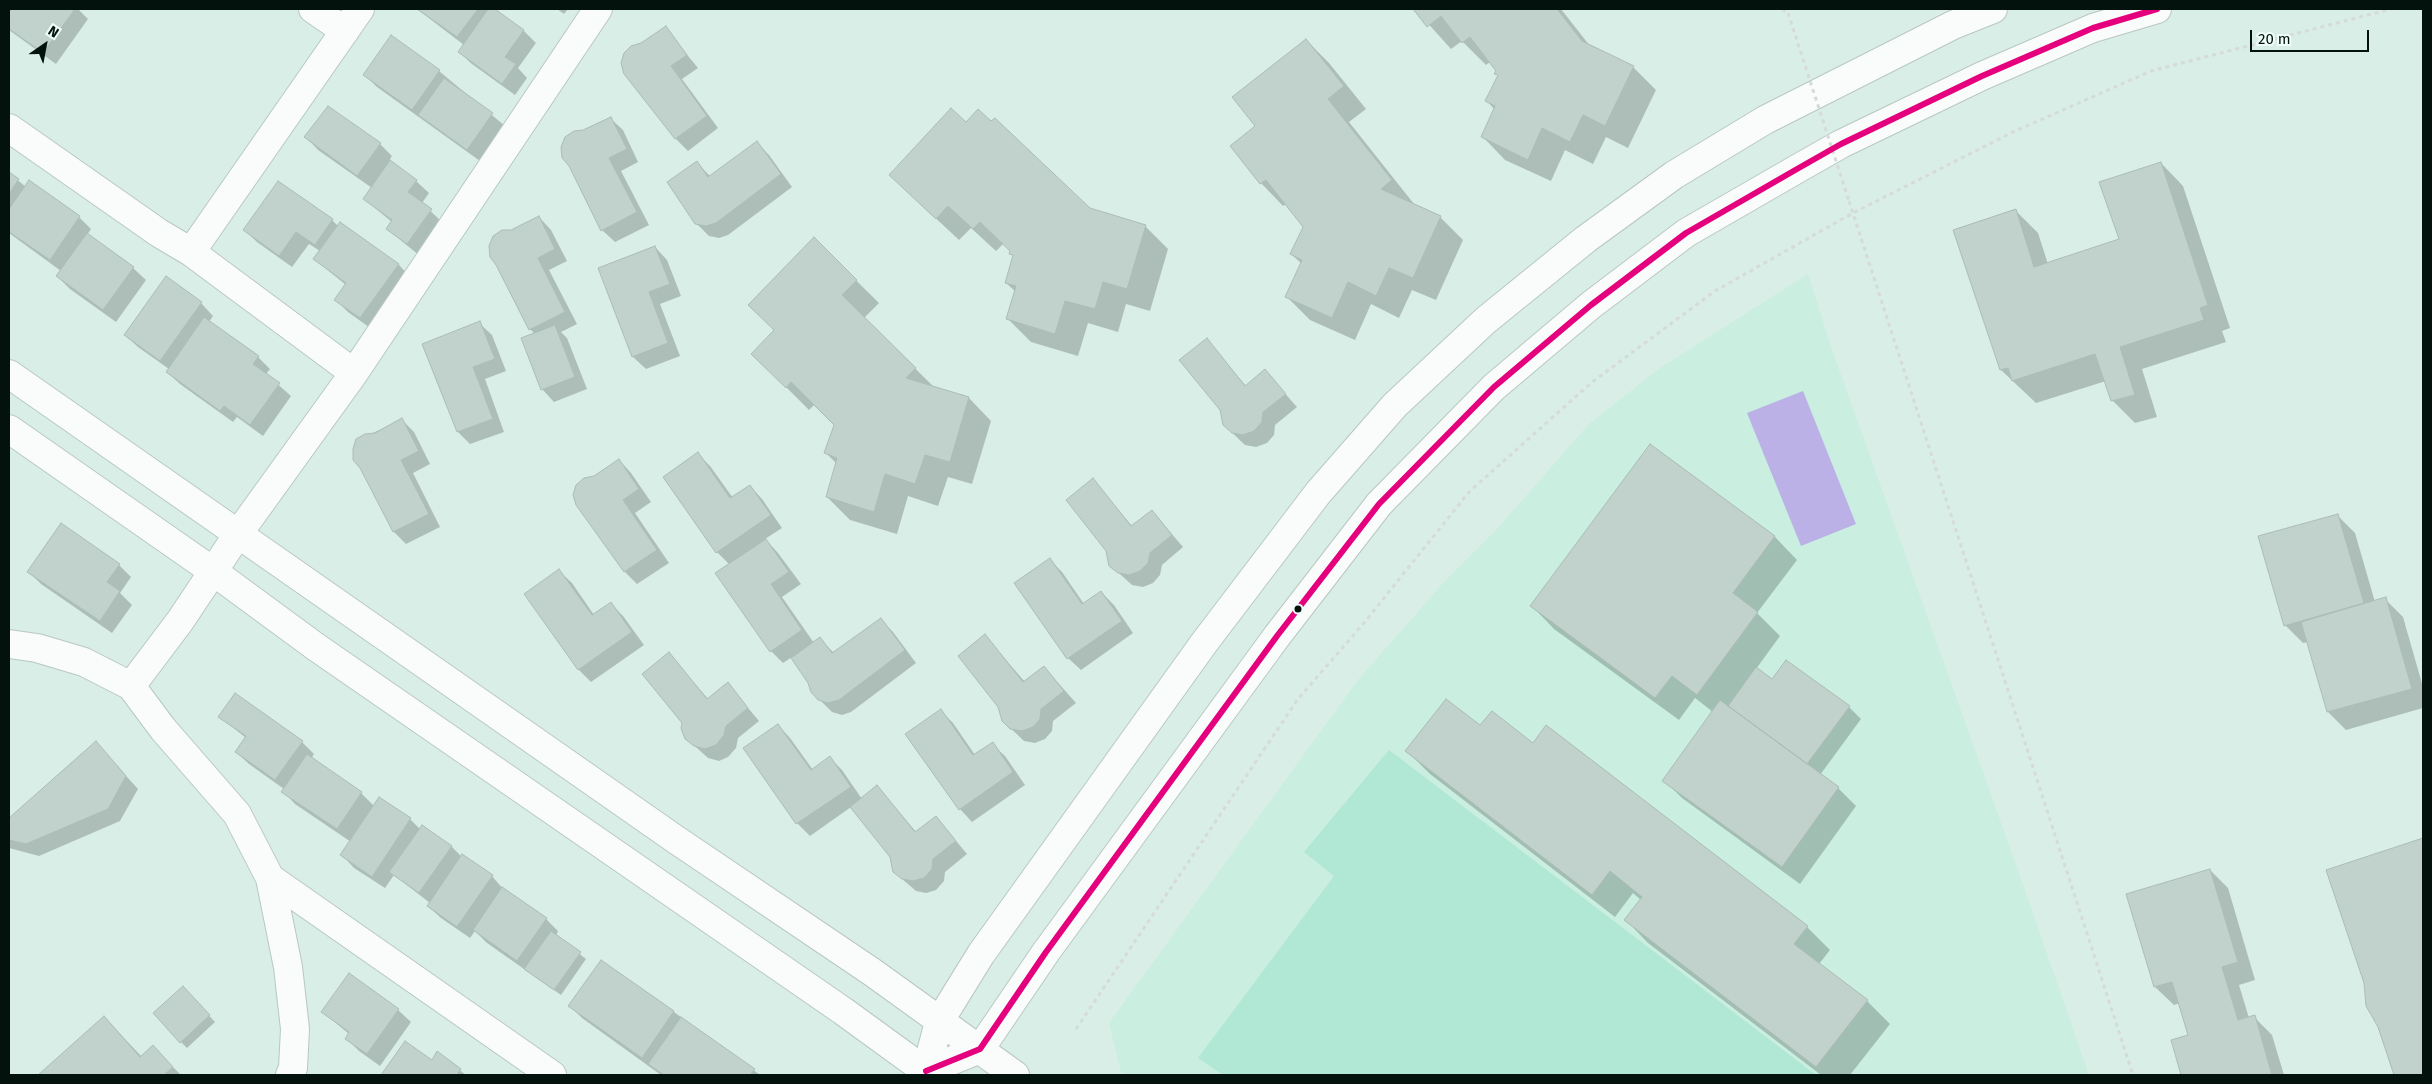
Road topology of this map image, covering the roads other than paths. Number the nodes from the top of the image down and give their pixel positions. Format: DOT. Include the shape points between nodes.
graph roads {
  1 [pos="313,9"];
  2 [pos="360,9"];
  3 [pos="598,9"];
  4 [pos="1993,9"];
  5 [pos="2157,9"];
  6 [pos="345,31"];
  7 [pos="9,128"];
  8 [pos="191,252"];
  9 [pos="354,373"];
  10 [pos="9,374"];
  11 [pos="9,429"];
  12 [pos="238,534"];
  13 [pos="214,572"];
  14 [pos="9,644"];
  15 [pos="131,686"];
  16 [pos="270,878"];
  17 [pos="938,1022"];
  18 [pos="980,1049"];
  19 [pos="927,1074"];
  20 [pos="290,1075"];
  21 [pos="552,1075"];
  22 [pos="1015,1075"];
  1 -- 6 [label="street"];
  2 -- 6 [label="street"];
  3 -- 9 [label="street"];
  4 -- 17 [label="street" via="1953,25 1765,120 1674,174 1586,239 1486,320 1395,405 1318,493 1204,642 981,954"];
  5 -- 18 [label="street" via="2093,28 1982,76 1841,144 1797,169 1686,234 1591,305 1494,387 1379,504 1277,636 1046,952"];
  6 -- 8 [label="street"];
  7 -- 8 [label="street"];
  8 -- 9 [label="street"];
  9 -- 12 [label="street"];
  10 -- 12 [label="street"];
  11 -- 13 [label="street"];
  12 -- 13 [label="street"];
  12 -- 17 [label="street" via="675,839 872,972"];
  13 -- 15 [label="street"];
  13 -- 19 [label="street" via="316,647 843,1011"];
  14 -- 15 [label="street" via="37,648 84,662"];
  15 -- 16 [label="street" via="237,814"];
  16 -- 20 [label="street" via="288,967 295,1029"];
  16 -- 21 [label="street"];
  17 -- 18 [label="street"];
  17 -- 19 [label="street"];
  18 -- 19 [label="street"];
  18 -- 22 [label="street"];
}
